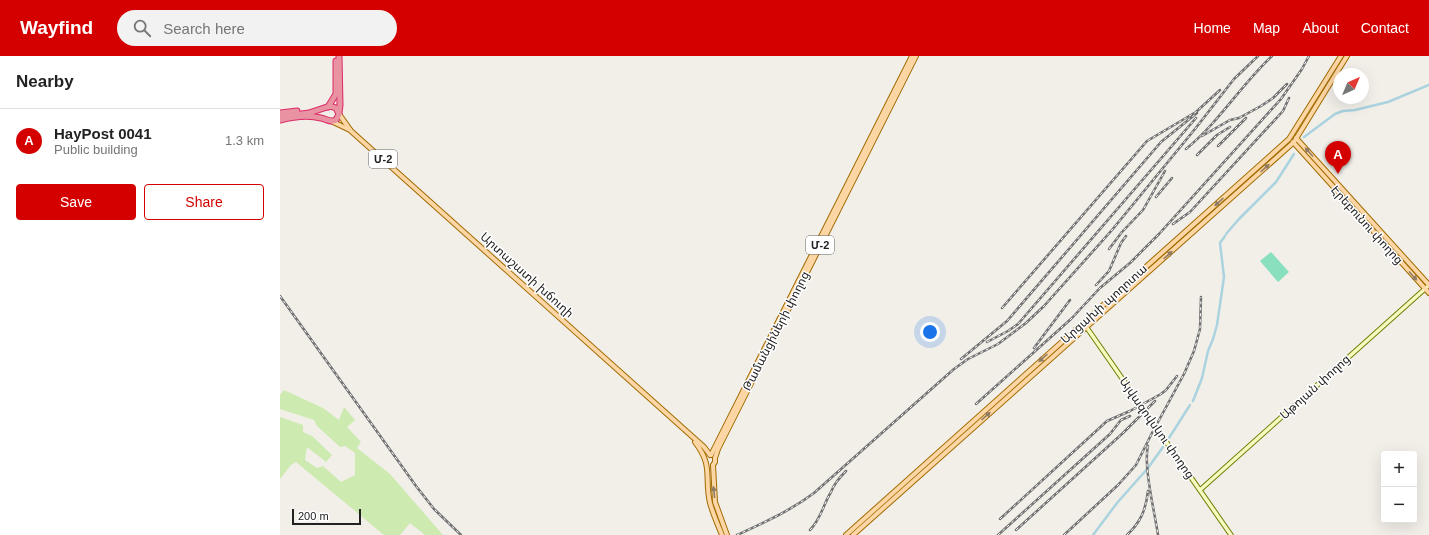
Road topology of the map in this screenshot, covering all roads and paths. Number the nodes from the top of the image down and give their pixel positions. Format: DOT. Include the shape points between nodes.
graph roads {
  1 [pos="336,56"];
  2 [pos="339,56"];
  3 [pos="912,56"];
  4 [pos="916,56"];
  5 [pos="1341,56"];
  6 [pos="1347,56"];
  7 [pos="1334,68"];
  8 [pos="1340,68"];
  9 [pos="1333,70"];
  10 [pos="1333,79"];
  11 [pos="327,108"];
  12 [pos="318,111"];
  13 [pos="280,113"];
  14 [pos="339,113"];
  15 [pos="280,117"];
  16 [pos="312,117"];
  17 [pos="280,120"];
  18 [pos="329,121"];
  19 [pos="280,123"];
  20 [pos="351,131"];
  21 [pos="1293,134"];
  22 [pos="1289,139"];
  23 [pos="1297,139"];
  24 [pos="1294,142"];
  25 [pos="1429,285"];
  26 [pos="1425,289"];
  27 [pos="1429,293"];
  28 [pos="1083,323"];
  29 [pos="1086,327"];
  30 [pos="690,435"];
  31 [pos="712,456"];
  32 [pos="706,459"];
  33 [pos="707,464"];
  34 [pos="713,464"];
  35 [pos="1200,490"];
  36 [pos="724,534"];
  37 [pos="846,535"];
  38 [pos="853,535"];
  39 [pos="1231,535"];
  1 -- 11 [label="highway" via="336,94"];
  2 -- 14 [label="highway"];
  3 -- 31 [label="main road, Թամանցիների փողոց / Մ-2"];
  4 -- 31 [label="main road, Թամանցիների փողոց / Մ-2"];
  5 -- 7 [label="main road, Արցախի պողոտա"];
  6 -- 8 [label="main road, Արցախի պողոտա"];
  9 -- 21 [label="main road, Արցախի պողոտա"];
  10 -- 23 [label="main road, Արցախի պողոտա"];
  11 -- 12 [label="highway"];
  11 -- 14 [label="highway, Արտաշատի խճուղի / Մ-2" via="335,107"];
  11 -- 18 [label="highway" via="324,114"];
  12 -- 13 [label="highway"];
  12 -- 15 [label="highway"];
  14 -- 18 [label="highway" via="336,120"];
  14 -- 20 [label="main road, Արտաշատի խճուղի / Մ-2"];
  16 -- 17 [label="highway, Արտաշատի խճուղի / Մ-2"];
  16 -- 18 [label="highway, Արտաշատի խճուղի / Մ-2"];
  16 -- 19 [label="highway"];
  18 -- 20 [label="main road, Արտաշատի խճուղի / Մ-2"];
  20 -- 30 [label="main road, Արտաշատի խճուղի / Մ-2"];
  21 -- 22 [label="main road, Արցախի պողոտա"];
  21 -- 23 [label="main road, Էրեբունու փողոց"];
  22 -- 24 [label="main road, Էրեբունու փողոց"];
  22 -- 28 [label="main road, Արցախի պողոտա, one-way"];
  23 -- 24 [label="main road, Արցախի պողոտա"];
  25 -- 23 [label="main road, Էրեբունու փողոց, one-way"];
  24 -- 26 [label="main road, Էրեբունու փողոց, one-way"];
  29 -- 24 [label="main road, Արցախի պողոտա, one-way"];
  25 -- 26 [label="main road, Աթոյան փողոց"];
  26 -- 27 [label="main road, Էրեբունու փողոց"];
  26 -- 35 [label="main road, Աթոյան փողոց"];
  28 -- 29 [label="main road, Այվազովսկու փողոց"];
  28 -- 37 [label="main road, Արցախի պողոտա, one-way"];
  29 -- 35 [label="main road, Այվազովսկու փողոց"];
  38 -- 29 [label="main road, Արցախի պողոտա, one-way"];
  30 -- 31 [label="main road, Արտաշատի խճուղի / Մ-2"];
  30 -- 32 [label="main road, Արտաշատի խճուղի / Մ-2"];
  31 -- 32 [label="main road, Թամանցիների փողոց / Մ-2" via="707,456"];
  31 -- 34 [label="main road, Թամանցիների փողոց / Մ-2" via="715,462"];
  32 -- 33 [label="main road, Մ-2"];
  33 -- 34 [label="main road"];
  33 -- 36 [label="main road" via="710,503"];
  36 -- 34 [label="main road, one-way" via="715,502"];
  35 -- 39 [label="main road, Այվազովսկու փողոց"];
}
